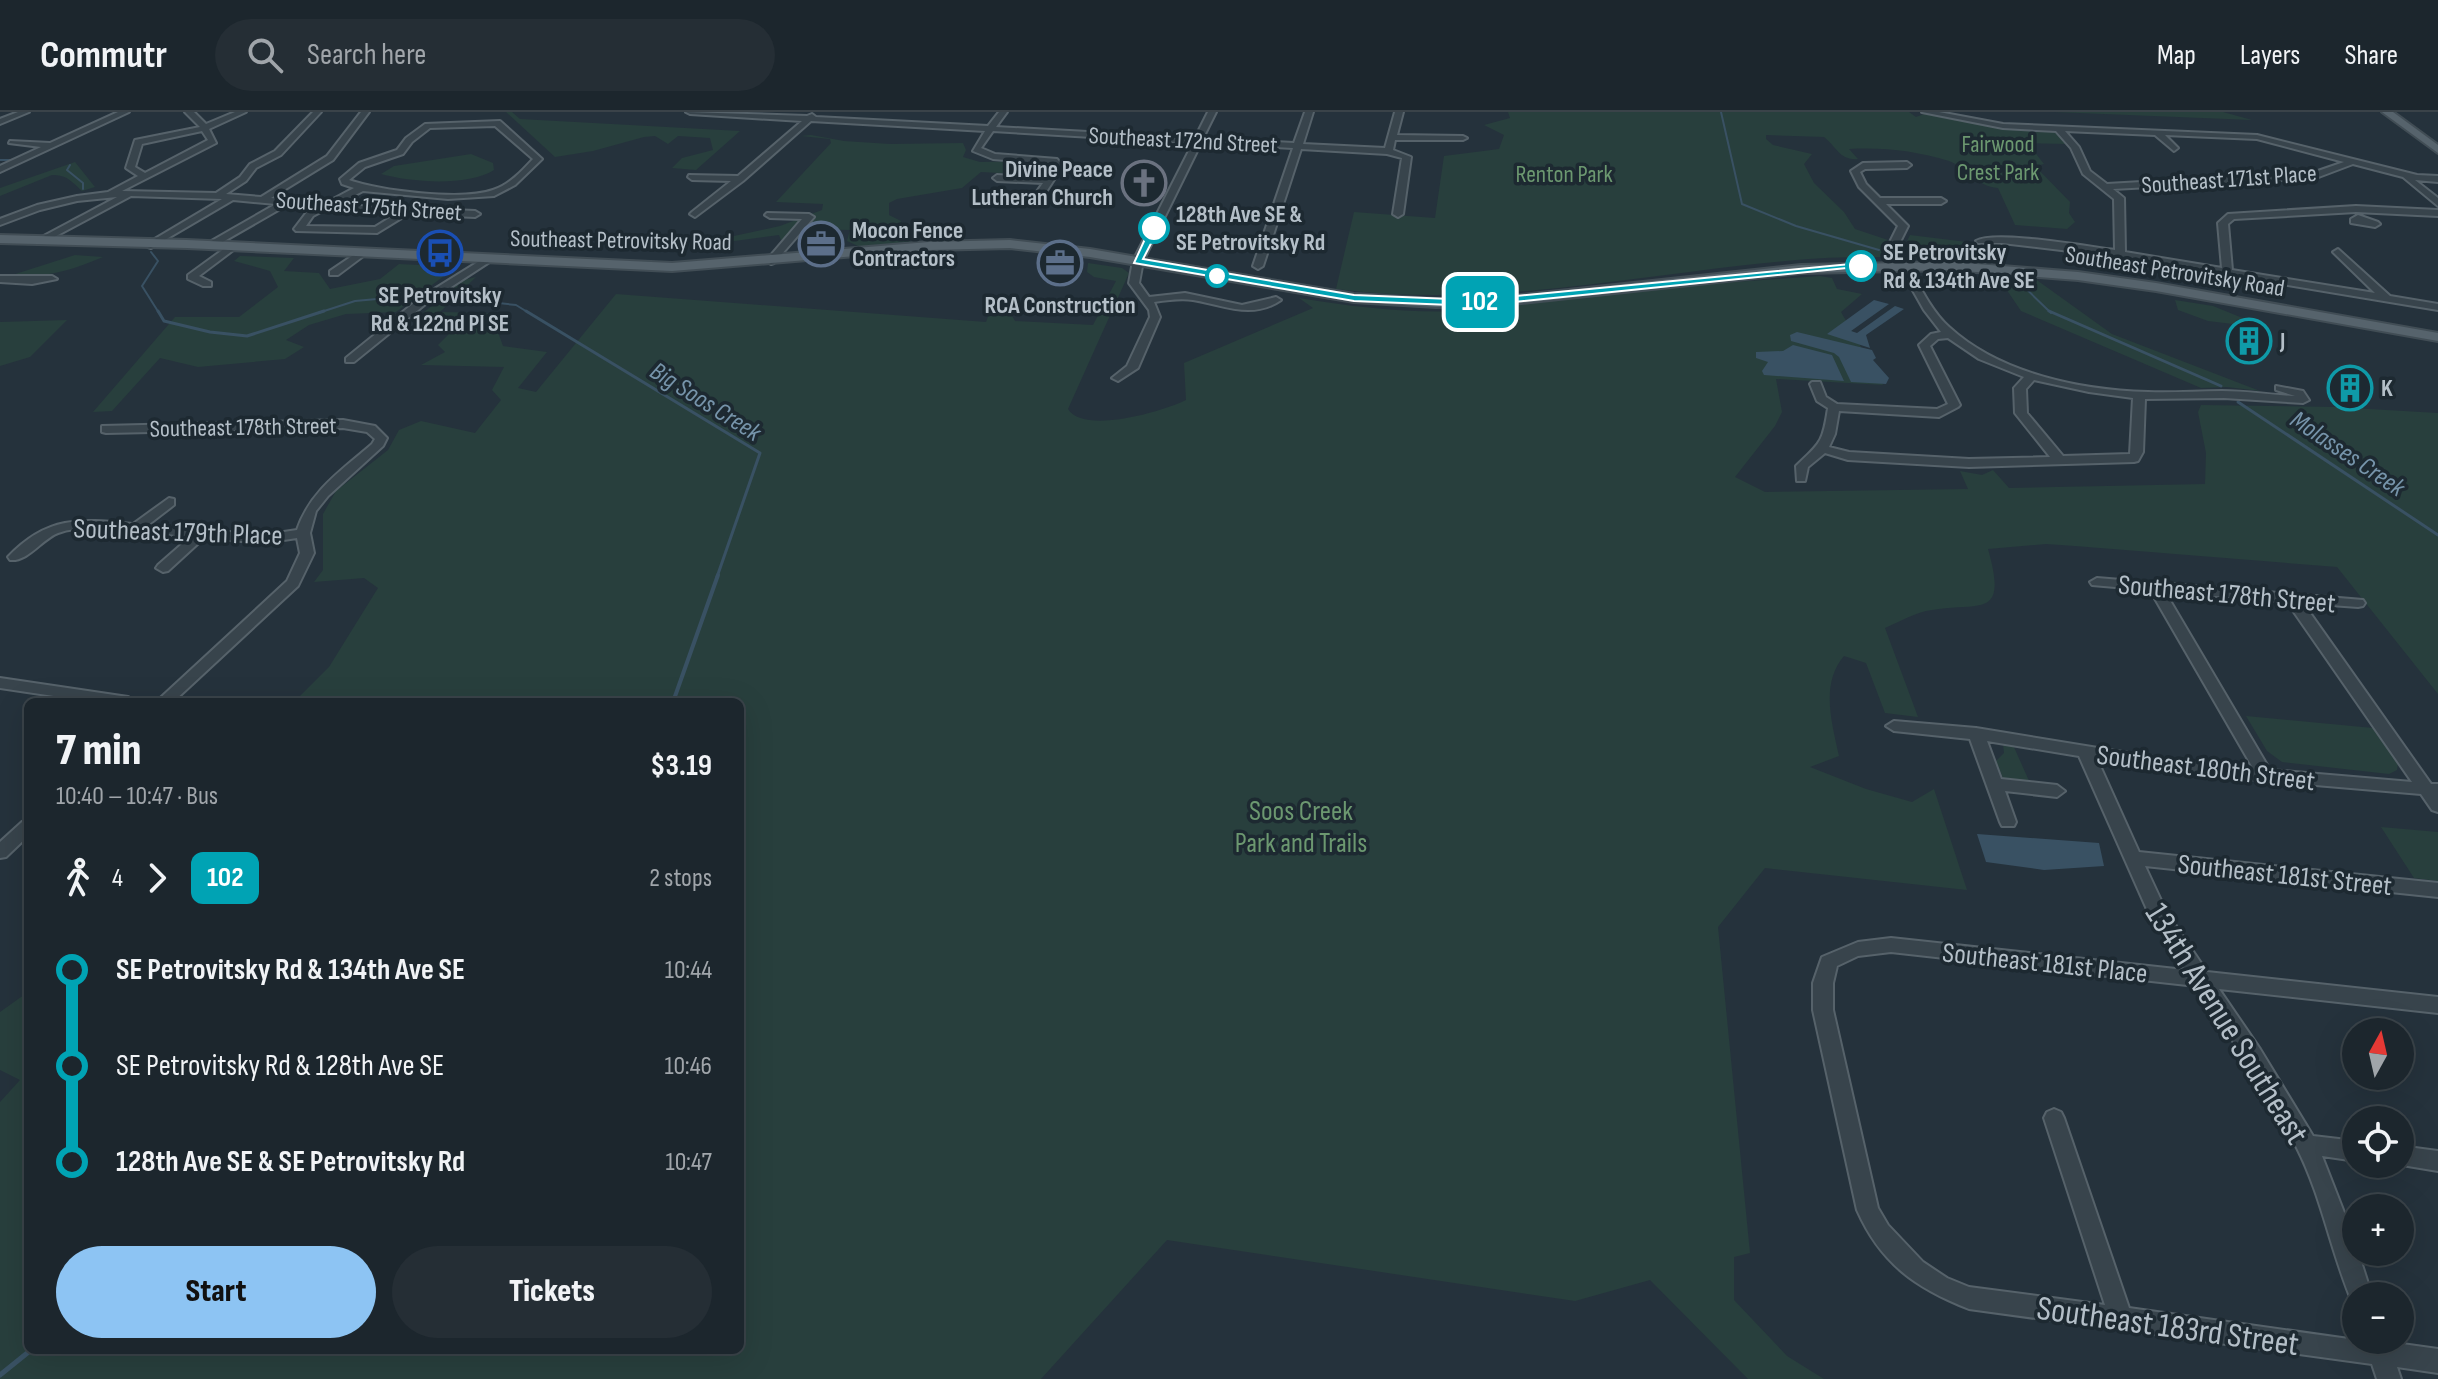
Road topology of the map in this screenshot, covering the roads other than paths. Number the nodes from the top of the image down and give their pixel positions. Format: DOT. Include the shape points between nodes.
graph roads {
  1 [pos="25,112"];
  2 [pos="125,112"];
  3 [pos="189,112"];
  4 [pos="242,112"];
  5 [pos="317,112"];
  6 [pos="365,112"];
  7 [pos="690,112"];
  8 [pos="930,112"];
  9 [pos="1003,112"];
  10 [pos="1212,112"];
  11 [pos="1309,112"];
  12 [pos="1399,112"];
  13 [pos="1926,112"];
  14 [pos="2387,112"];
  15 [pos="736,113"];
  16 [pos="1947,114"];
  17 [pos="813,115"];
  18 [pos="0,116"];
  19 [pos="15,116"];
  20 [pos="0,122"];
  21 [pos="914,125"];
  22 [pos="205,128"];
  23 [pos="2058,128"];
  24 [pos="990,129"];
  25 [pos="2156,132"];
  26 [pos="1391,137"];
  27 [pos="1463,138"];
  28 [pos="1198,141"];
  29 [pos="13,143"];
  30 [pos="51,146"];
  31 [pos="1297,146"];
  32 [pos="2174,148"];
  33 [pos="2438,150"];
  34 [pos="1388,151"];
  35 [pos="2351,162"];
  36 [pos="1907,165"];
  37 [pos="0,169"];
  38 [pos="2403,174"];
  39 [pos="144,176"];
  40 [pos="692,177"];
  41 [pos="997,178"];
  42 [pos="2438,178"];
  43 [pos="740,179"];
  44 [pos="1049,181"];
  45 [pos="2105,187"];
  46 [pos="362,188"];
  47 [pos="111,193"];
  48 [pos="128,194"];
  49 [pos="445,195"];
  50 [pos="1039,196"];
  51 [pos="216,197"];
  52 [pos="231,198"];
  53 [pos="264,199"];
  54 [pos="287,201"];
  55 [pos="1879,201"];
  56 [pos="1941,201"];
  57 [pos="2438,203"];
  58 [pos="325,206"];
  59 [pos="2342,209"];
  60 [pos="407,211"];
  61 [pos="426,212"];
  62 [pos="2438,213"];
  63 [pos="475,214"];
  64 [pos="695,214"];
  65 [pos="1398,214"];
  66 [pos="770,215"];
  67 [pos="2358,218"];
  68 [pos="0,222"];
  69 [pos="0,239"];
  70 [pos="43,240"];
  71 [pos="1981,241"];
  72 [pos="151,245"];
  73 [pos="211,245"];
  74 [pos="178,246"];
  75 [pos="231,248"];
  76 [pos="2338,252"];
  77 [pos="361,254"];
  78 [pos="2120,254"];
  79 [pos="489,259"];
  80 [pos="771,261"];
  81 [pos="1138,261"];
  82 [pos="1905,265"];
  83 [pos="1258,266"];
  84 [pos="2227,271"];
  85 [pos="334,273"];
  86 [pos="0,279"];
  87 [pos="52,279"];
  88 [pos="207,284"];
  89 [pos="2387,299"];
  90 [pos="1147,300"];
  91 [pos="1276,300"];
  92 [pos="2438,307"];
  93 [pos="1950,334"];
  94 [pos="2438,337"];
  95 [pos="350,360"];
  96 [pos="2032,375"];
  97 [pos="1118,378"];
  98 [pos="1816,384"];
  99 [pos="2280,388"];
  100 [pos="2139,395"];
  101 [pos="1834,407"];
  102 [pos="106,429"];
  103 [pos="1823,449"];
  104 [pos="2060,461"];
  105 [pos="1801,478"];
  106 [pos="169,502"];
  107 [pos="137,527"];
  108 [pos="202,533"];
  109 [pos="303,533"];
  110 [pos="15,557"];
  111 [pos="163,568"];
  112 [pos="2097,582"];
  113 [pos="2155,587"];
  114 [pos="2292,598"];
  115 [pos="2358,603"];
  116 [pos="0,683"];
  117 [pos="101,698"];
  118 [pos="168,698"];
  119 [pos="1894,726"];
  120 [pos="1976,733"];
  121 [pos="2086,753"];
  122 [pos="2265,775"];
  123 [pos="1995,784"];
  124 [pos="2432,790"];
  125 [pos="2057,791"];
  126 [pos="2438,806"];
  127 [pos="2008,822"];
  128 [pos="24,830"];
  129 [pos="0,852"];
  130 [pos="2132,858"];
  131 [pos="2438,890"];
  132 [pos="1843,953"];
  133 [pos="2203,979"];
  134 [pos="2438,1005"];
  135 [pos="2054,1118"];
  136 [pos="2307,1145"];
  137 [pos="2342,1149"];
  138 [pos="2414,1158"];
  139 [pos="2438,1161"];
  140 [pos="2357,1282"];
  141 [pos="2121,1318"];
  142 [pos="2342,1343"];
  143 [pos="2380,1354"];
  144 [pos="2408,1354"];
  145 [pos="2438,1361"];
  146 [pos="2389,1379"];
  1 -- 19 [label="street"];
  2 -- 30 [label="street"];
  3 -- 22 [label="street"];
  4 -- 22 [label="street"];
  5 -- 51 [label="street" via="271,158"];
  6 -- 53 [label="street" via="330,158"];
  7 -- 15 [label="street, Southeast 172nd Street"];
  8 -- 21 [label="street"];
  9 -- 24 [label="street"];
  10 -- 28 [label="street"];
  11 -- 31 [label="street"];
  12 -- 26 [label="street"];
  13 -- 16 [label="street"];
  14 -- 33 [label="main road"];
  15 -- 17 [label="street, Southeast 172nd Street"];
  16 -- 23 [label="street" via="1990,125"];
  17 -- 21 [label="street, Southeast 172nd Street"];
  17 -- 43 [label="street"];
  18 -- 19 [label="street"];
  19 -- 20 [label="street"];
  21 -- 24 [label="street, Southeast 172nd Street"];
  22 -- 39 [label="street" via="213,141"];
  22 -- 39 [label="street" via="138,142 130,168"];
  23 -- 25 [label="street"];
  23 -- 45 [label="street" via="2075,147 2086,172"];
  24 -- 28 [label="street, Southeast 172nd Street"];
  24 -- 44 [label="street" via="976,146 978,152 1057,162"];
  25 -- 32 [label="street"];
  25 -- 35 [label="street" via="2257,137"];
  26 -- 27 [label="street"];
  26 -- 34 [label="street"];
  28 -- 31 [label="street, Southeast 172nd Street"];
  28 -- 81 [label="street"];
  29 -- 30 [label="street"];
  30 -- 37 [label="street"];
  31 -- 34 [label="street, Southeast 172nd Street"];
  31 -- 83 [label="street"];
  34 -- 65 [label="street" via="1407,157"];
  35 -- 38 [label="street"];
  35 -- 45 [label="street, Southeast 171st Place" via="2316,175"];
  36 -- 55 [label="street" via="1863,166 1855,171"];
  38 -- 42 [label="street"];
  38 -- 57 [label="street"];
  39 -- 47 [label="street"];
  40 -- 43 [label="street"];
  41 -- 44 [label="street"];
  43 -- 64 [label="street"];
  44 -- 50 [label="street"];
  45 -- 78 [label="street" via="2120,200"];
  46 -- 49 [label="street"];
  46 -- 49 [label="street" via="344,179 362,165 400,152 428,126 497,123 538,159 490,195"];
  46 -- 58 [label="street"];
  47 -- 48 [label="street"];
  47 -- 68 [label="street" via="55,201"];
  48 -- 51 [label="street"];
  48 -- 70 [label="street"];
  49 -- 61 [label="street"];
  51 -- 52 [label="street"];
  52 -- 53 [label="street, Southeast 175th Street"];
  52 -- 72 [label="street"];
  53 -- 54 [label="street, Southeast 175th Street"];
  54 -- 58 [label="street, Southeast 175th Street"];
  54 -- 73 [label="street"];
  55 -- 56 [label="street"];
  55 -- 82 [label="street" via="1903,226 1894,244"];
  58 -- 60 [label="street, Southeast 175th Street"];
  58 -- 60 [label="street" via="299,229 377,230"];
  59 -- 62 [label="street"];
  59 -- 67 [label="street"];
  59 -- 84 [label="street" via="2226,218"];
  60 -- 61 [label="street, Southeast 175th Street"];
  61 -- 63 [label="street, Southeast 175th Street"];
  66 -- 80 [label="street" via="809,217"];
  69 -- 70 [label="main road, Southeast Petrovitsky Road"];
  70 -- 72 [label="main road, Southeast Petrovitsky Road"];
  71 -- 78 [label="street"];
  72 -- 74 [label="main road, Southeast Petrovitsky Road"];
  73 -- 74 [label="main road, Southeast Petrovitsky Road"];
  73 -- 75 [label="main road, Southeast Petrovitsky Road"];
  74 -- 75 [label="main road, Southeast Petrovitsky Road"];
  75 -- 77 [label="main road, Southeast Petrovitsky Road"];
  75 -- 88 [label="street" via="192,277"];
  76 -- 89 [label="street"];
  77 -- 79 [label="main road, Southeast Petrovitsky Road"];
  77 -- 85 [label="street"];
  78 -- 84 [label="street"];
  79 -- 80 [label="main road, Southeast Petrovitsky Road" via="672,267"];
  79 -- 95 [label="street" via="424,300"];
  80 -- 81 [label="main road, Southeast Petrovitsky Road" via="989,243"];
  81 -- 82 [label="main road, Southeast Petrovitsky Road" via="1354,298 1436,303 1801,269"];
  81 -- 90 [label="street" via="1134,283"];
  82 -- 93 [label="street" via="1935,319"];
  82 -- 94 [label="main road, Southeast Petrovitsky Road" via="2078,276"];
  84 -- 89 [label="street"];
  86 -- 87 [label="street"];
  89 -- 92 [label="street"];
  90 -- 91 [label="street" via="1190,297 1238,310"];
  90 -- 97 [label="street" via="1155,317 1132,368"];
  93 -- 96 [label="street" via="1978,353"];
  93 -- 101 [label="street" via="1935,336 1924,345 1954,405 1948,410"];
  96 -- 100 [label="street"];
  96 -- 104 [label="street" via="2020,388 2021,413"];
  98 -- 101 [label="street" via="1821,399"];
  99 -- 100 [label="street" via="2299,393 2303,400"];
  100 -- 104 [label="street" via="2134,458"];
  101 -- 103 [label="street"];
  102 -- 109 [label="street, Southeast 178th Street" via="343,424 379,434 377,446 323,493"];
  103 -- 104 [label="street" via="1848,456 1969,463"];
  103 -- 105 [label="street" via="1802,466"];
  106 -- 107 [label="street"];
  107 -- 108 [label="street, Southeast 179th Place"];
  107 -- 110 [label="street, Southeast 179th Place" via="63,526"];
  108 -- 109 [label="street, Southeast 179th Place" via="264,539"];
  108 -- 111 [label="street"];
  109 -- 118 [label="street" via="307,553 293,583"];
  112 -- 113 [label="street, Southeast 178th Street"];
  113 -- 114 [label="street, Southeast 178th Street"];
  113 -- 122 [label="street"];
  114 -- 115 [label="street, Southeast 178th Street"];
  114 -- 124 [label="street"];
  116 -- 117 [label="street"];
  119 -- 120 [label="street, Southeast 180th Street"];
  120 -- 121 [label="street, Southeast 180th Street"];
  120 -- 123 [label="street"];
  121 -- 122 [label="street, Southeast 180th Street"];
  121 -- 130 [label="street, 134th Avenue Southeast"];
  122 -- 124 [label="street, Southeast 180th Street"];
  123 -- 125 [label="street"];
  123 -- 127 [label="street"];
  124 -- 126 [label="street"];
  128 -- 129 [label="street"];
  130 -- 131 [label="street, Southeast 181st Street"];
  130 -- 133 [label="street, 134th Avenue Southeast" via="2158,914"];
  132 -- 133 [label="street, Southeast 181st Place" via="1891,945"];
  132 -- 141 [label="street, Southeast 183rd Street" via="1829,962 1823,1010 1868,1210 1880,1232 1939,1286 1969,1298"];
  133 -- 134 [label="street, Southeast 181st Place"];
  133 -- 136 [label="street, 134th Avenue Southeast"];
  135 -- 141 [label="street"];
  136 -- 137 [label="street"];
  136 -- 140 [label="street, 134th Avenue Southeast"];
  138 -- 139 [label="street"];
  141 -- 142 [label="street, Southeast 183rd Street"];
  143 -- 146 [label="street"];
  144 -- 145 [label="street, Southeast 183rd Street"];
}
